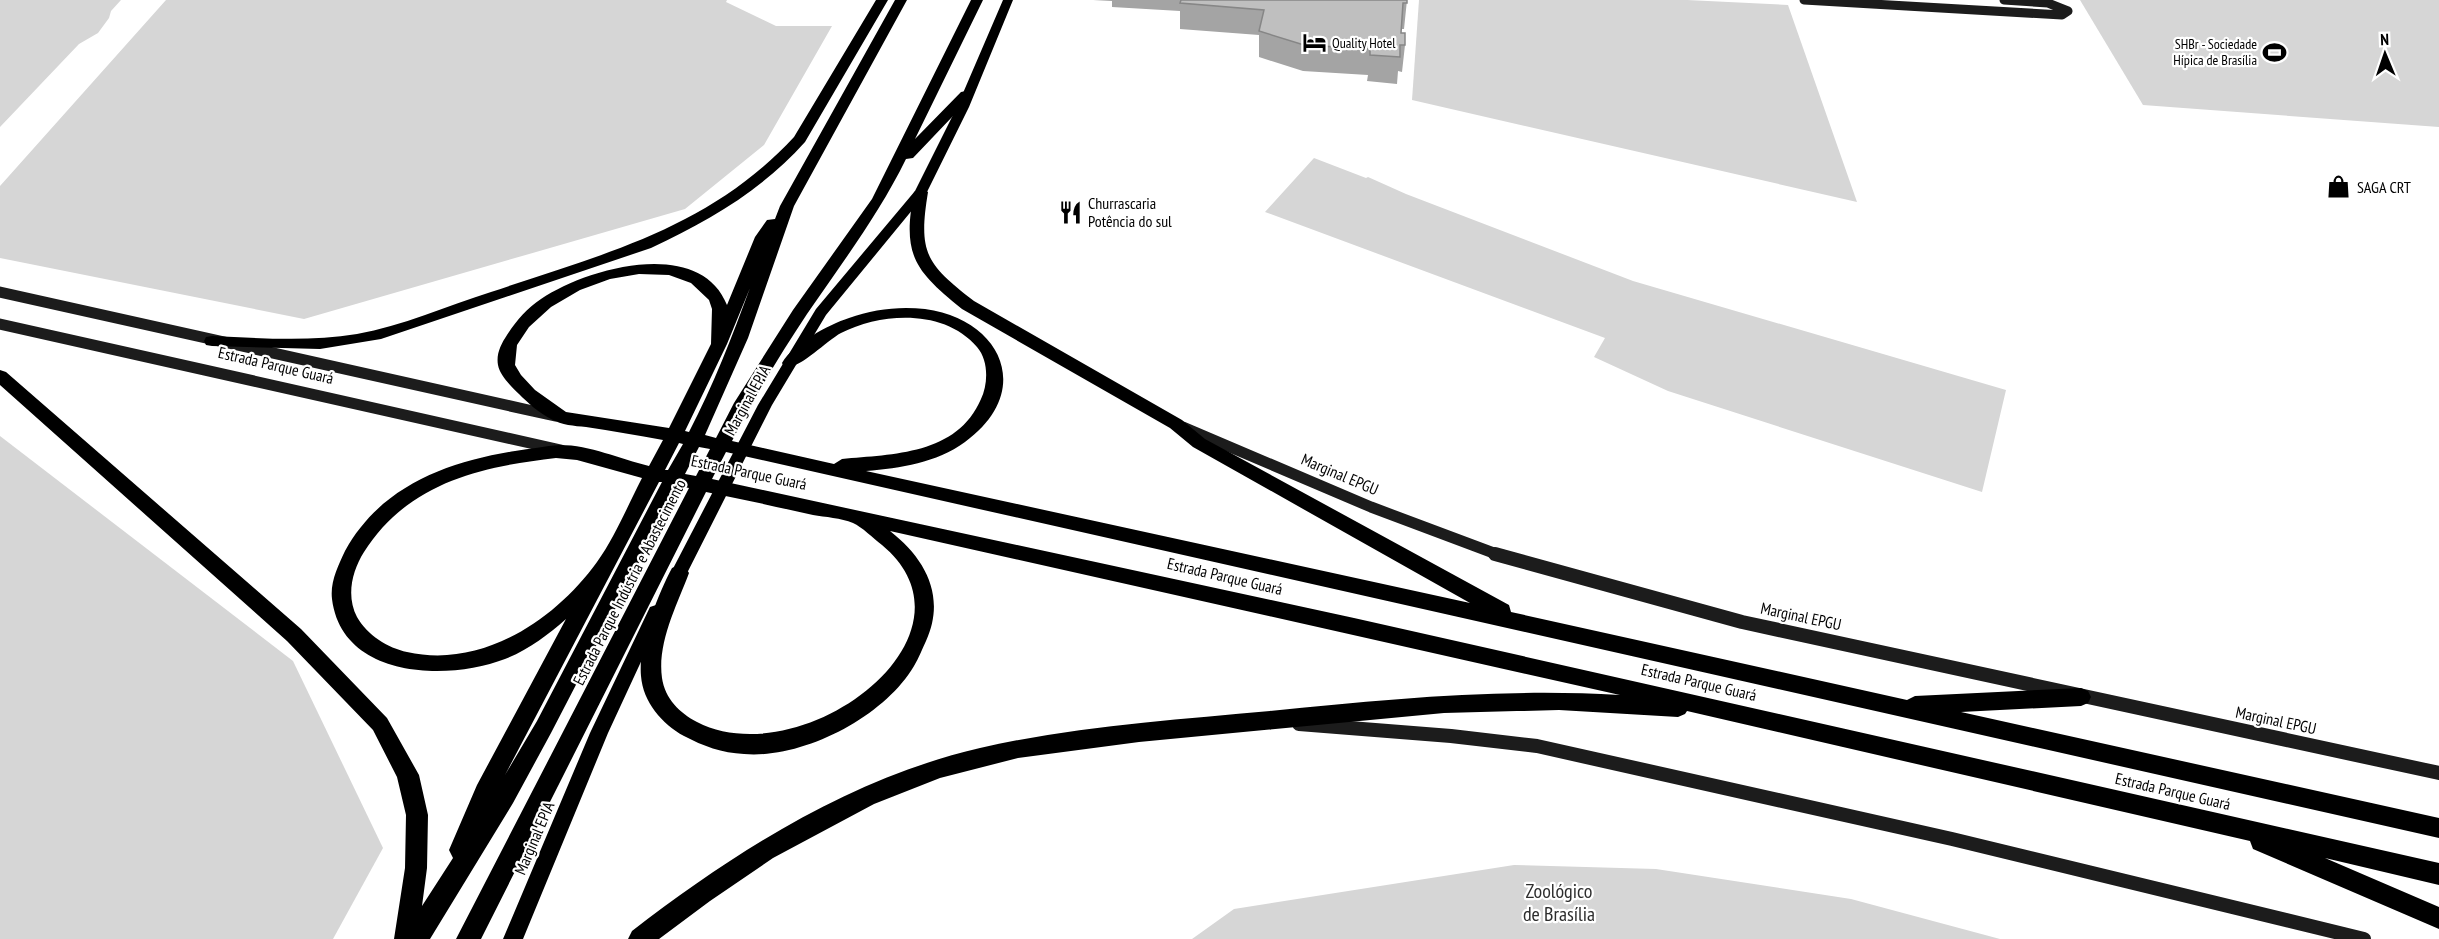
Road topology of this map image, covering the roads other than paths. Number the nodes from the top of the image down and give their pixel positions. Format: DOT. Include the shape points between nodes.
graph roads {
  1 [pos="882,0"];
  2 [pos="901,0"];
  3 [pos="977,0"];
  4 [pos="1008,0"];
  5 [pos="1804,0"];
  6 [pos="2004,0"];
  7 [pos="966,95"];
  8 [pos="895,170"];
  9 [pos="921,192"];
  10 [pos="787,206"];
  11 [pos="0,291"];
  12 [pos="799,314"];
  13 [pos="0,324"];
  14 [pos="212,341"];
  15 [pos="719,344"];
  16 [pos="792,359"];
  17 [pos="0,376"];
  18 [pos="559,416"];
  19 [pos="1176,424"];
  20 [pos="566,452"];
  21 [pos="822,467"];
  22 [pos="855,516"];
  23 [pos="608,562"];
  24 [pos="680,573"];
  25 [pos="1516,620"];
  26 [pos="2081,697"];
  27 [pos="1894,706"];
  28 [pos="1735,711"];
  29 [pos="1256,721"];
  30 [pos="2439,773"];
  31 [pos="2221,824"];
  32 [pos="2439,828"];
  33 [pos="2439,874"];
  34 [pos="436,904"];
  35 [pos="2439,918"];
  36 [pos="406,939"];
  37 [pos="417,939"];
  38 [pos="468,939"];
  39 [pos="513,939"];
  40 [pos="640,939"];
  41 [pos="2364,939"];
  1 -- 14 [label="highway" via="800,139 786,156 760,180 681,229 646,245 381,334 320,344"];
  2 -- 10 [label="highway, Estrada Parque Indústria e Abastecimento"];
  3 -- 8 [label="highway, Estrada Parque Indústria e Abastecimento"];
  4 -- 7 [label="main road, Marginal EPIA"];
  5 -- 6 [label="street" via="2062,15 2068,11 2054,3"];
  7 -- 8 [label="highway"];
  7 -- 9 [label="main road, Marginal EPIA"];
  8 -- 12 [label="highway, Estrada Parque Indústria e Abastecimento" via="861,227"];
  9 -- 16 [label="main road, Marginal EPIA" via="821,312"];
  9 -- 19 [label="highway" via="914,233 916,246 921,261 943,286 968,305"];
  10 -- 15 [label="highway" via="763,237"];
  10 -- 34 [label="highway, Estrada Parque Indústria e Abastecimento" via="711,406 544,727"];
  11 -- 14 [label="street, Estrada Parque Guará"];
  12 -- 16 [label="highway"];
  12 -- 38 [label="highway, Estrada Parque Indústria e Abastecimento" via="740,407"];
  13 -- 20 [label="street, Estrada Parque Guará"];
  14 -- 18 [label="street, Estrada Parque Guará"];
  15 -- 18 [label="highway" via="720,306 708,288 686,275 639,269 607,274 569,288 530,315 512,338 507,353 506,366 512,376"];
  15 -- 23 [label="highway"];
  16 -- 21 [label="highway" via="844,325 876,316 919,314 946,320 974,334 988,350 994,365 989,406 956,440 918,457"];
  16 -- 24 [label="main road, Marginal EPIA"];
  17 -- 36 [label="highway" via="294,635 380,724 408,775 417,814 418,844"];
  18 -- 21 [label="highway, Estrada Parque Guará"];
  19 -- 25 [label="highway" via="1199,443"];
  19 -- 26 [label="street, Marginal EPGU" via="1371,507 1499,555 1742,622"];
  20 -- 22 [label="highway, Estrada Parque Guará"];
  20 -- 23 [label="highway" via="487,461 455,470 406,495 375,520 350,559 342,599 347,619 381,653 406,661 461,663 490,657 537,633 560,615"];
  21 -- 25 [label="highway, Estrada Parque Guará"];
  22 -- 24 [label="highway" via="902,550 910,562 925,598 924,620 910,658 885,688 861,708 801,737 744,746 718,742 692,732 668,714 654,690 651,670 653,648"];
  22 -- 28 [label="highway, Estrada Parque Guará"];
  23 -- 34 [label="highway" via="485,792"];
  24 -- 39 [label="main road, Marginal EPIA" via="633,657"];
  25 -- 27 [label="highway, Estrada Parque Guará"];
  26 -- 27 [label="highway"];
  26 -- 30 [label="street, Marginal EPGU"];
  27 -- 32 [label="highway, Estrada Parque Guará"];
  28 -- 29 [label="highway" via="1521,701 1440,704"];
  28 -- 31 [label="highway, Estrada Parque Guará"];
  29 -- 40 [label="highway" via="1038,746 970,760 904,781 846,805 783,838 696,894"];
  29 -- 41 [label="street" via="1537,746 1941,837"];
  31 -- 33 [label="highway, Estrada Parque Guará"];
  31 -- 35 [label="highway"];
  34 -- 37 [label="highway, Estrada Parque Indústria e Abastecimento"];
}
